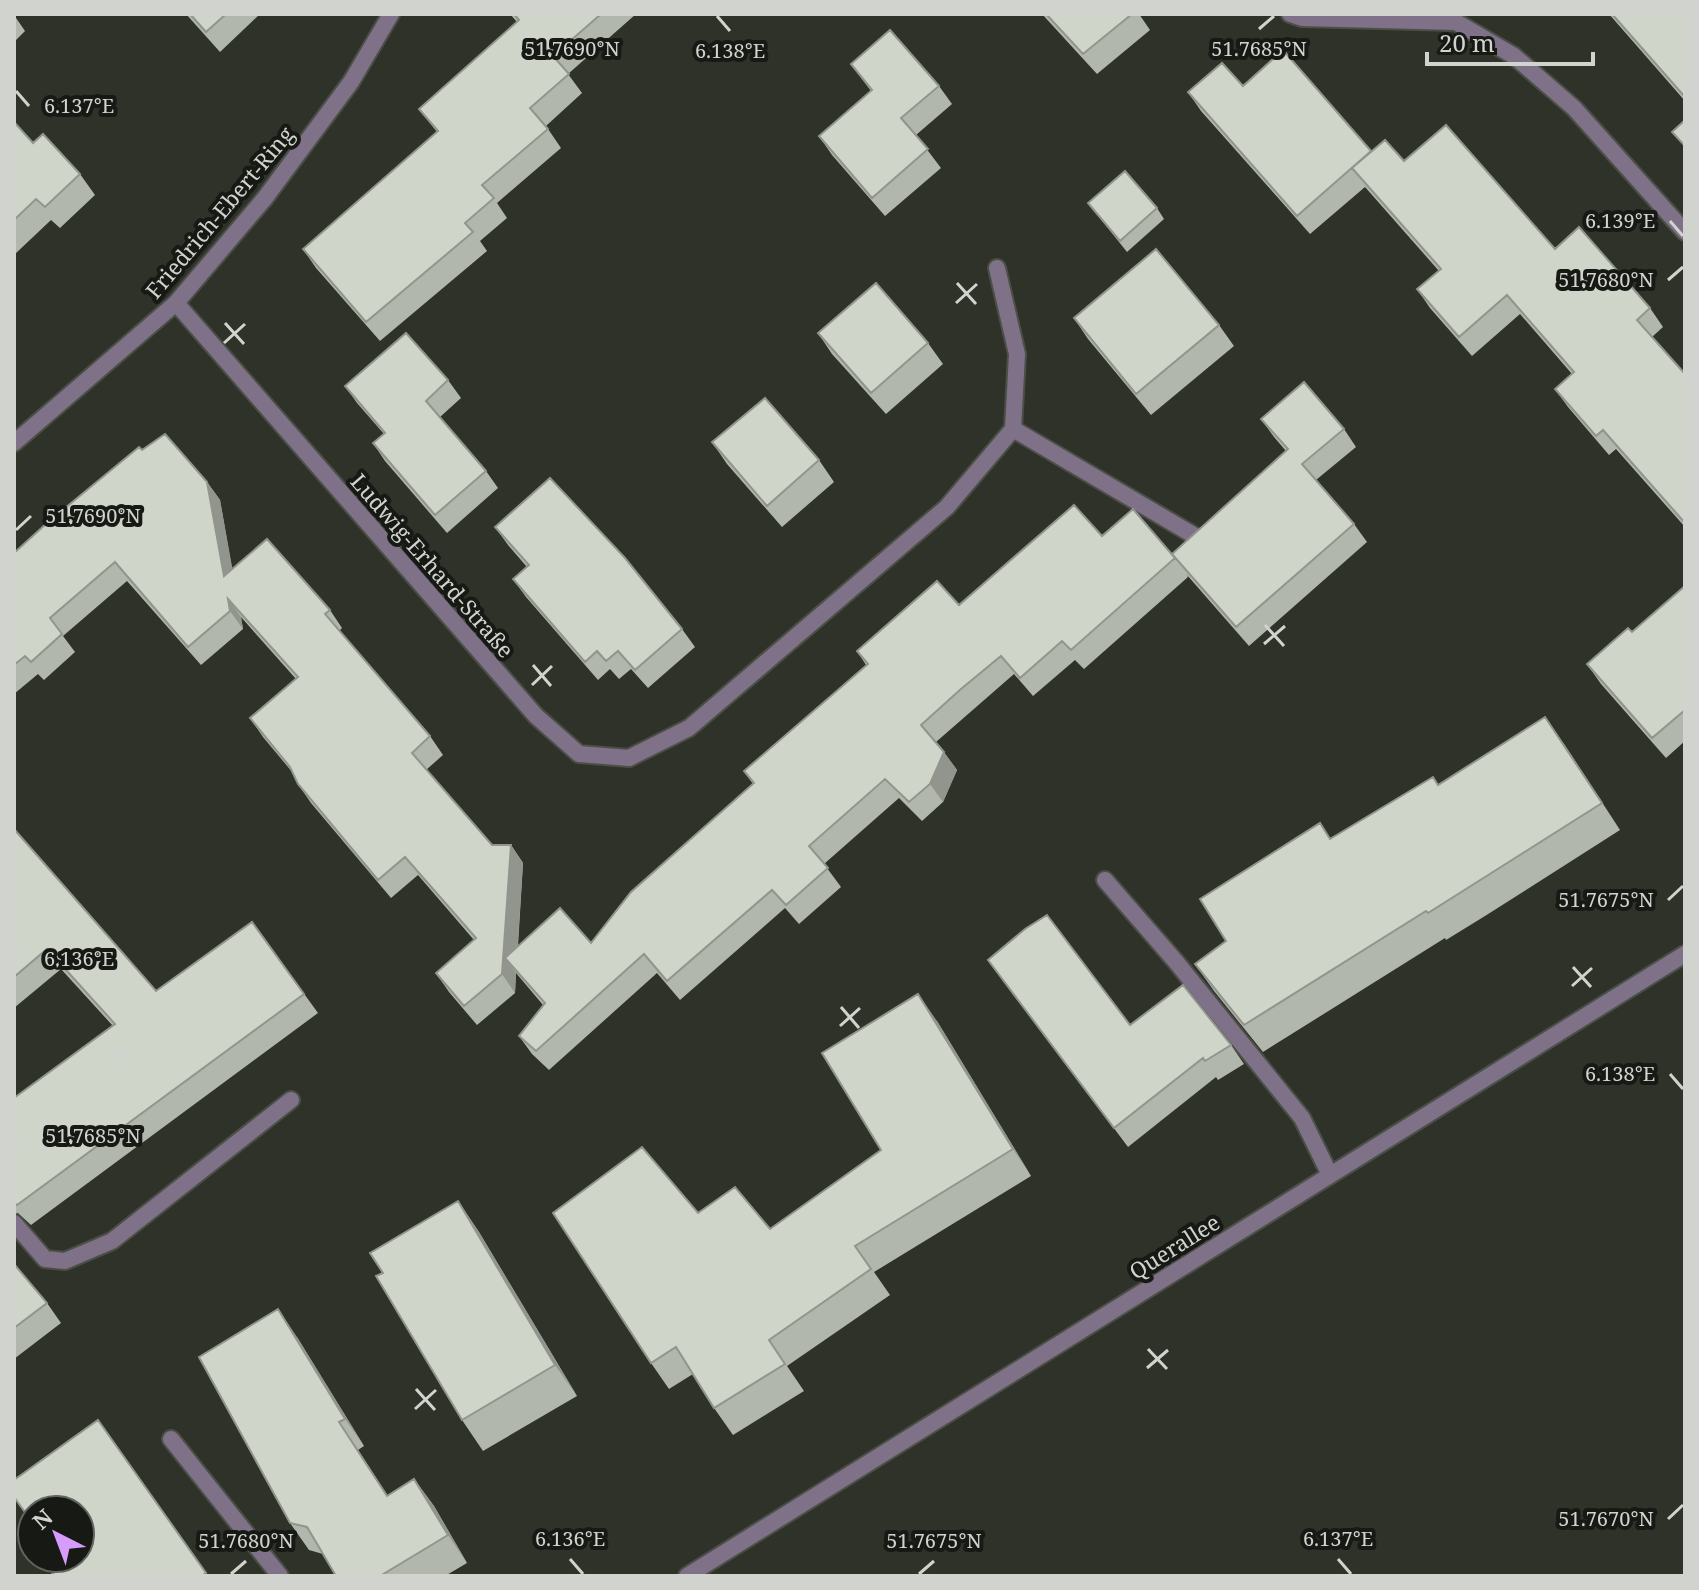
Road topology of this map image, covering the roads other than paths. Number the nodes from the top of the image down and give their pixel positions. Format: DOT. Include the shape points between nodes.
graph roads {
  1 [pos="391,14"];
  2 [pos="1290,14"];
  3 [pos="1685,232"];
  4 [pos="997,268"];
  5 [pos="176,303"];
  6 [pos="1013,429"];
  7 [pos="14,443"];
  8 [pos="1195,536"];
  9 [pos="1105,880"];
  10 [pos="1685,954"];
  11 [pos="291,1100"];
  12 [pos="1330,1175"];
  13 [pos="14,1223"];
  14 [pos="171,1439"];
  15 [pos="280,1576"];
  16 [pos="687,1576"];
  1 -- 5 [label="street, Friedrich-Ebert-Ring" via="351,82 265,198"];
  2 -- 3 [label="street" via="1456,22 1514,56 1574,108"];
  4 -- 6 [label="street" via="1017,354"];
  5 -- 6 [label="street, Ludwig-Erhard-Straße" via="536,716 579,754 629,758 689,728 947,507"];
  5 -- 7 [label="street, Friedrich-Ebert-Ring"];
  6 -- 8 [label="street"];
  9 -- 12 [label="street" via="1302,1118"];
  10 -- 12 [label="street, Querallee"];
  11 -- 13 [label="street" via="112,1241 65,1261 45,1259"];
  12 -- 16 [label="street, Querallee"];
  14 -- 15 [label="street"];
}
